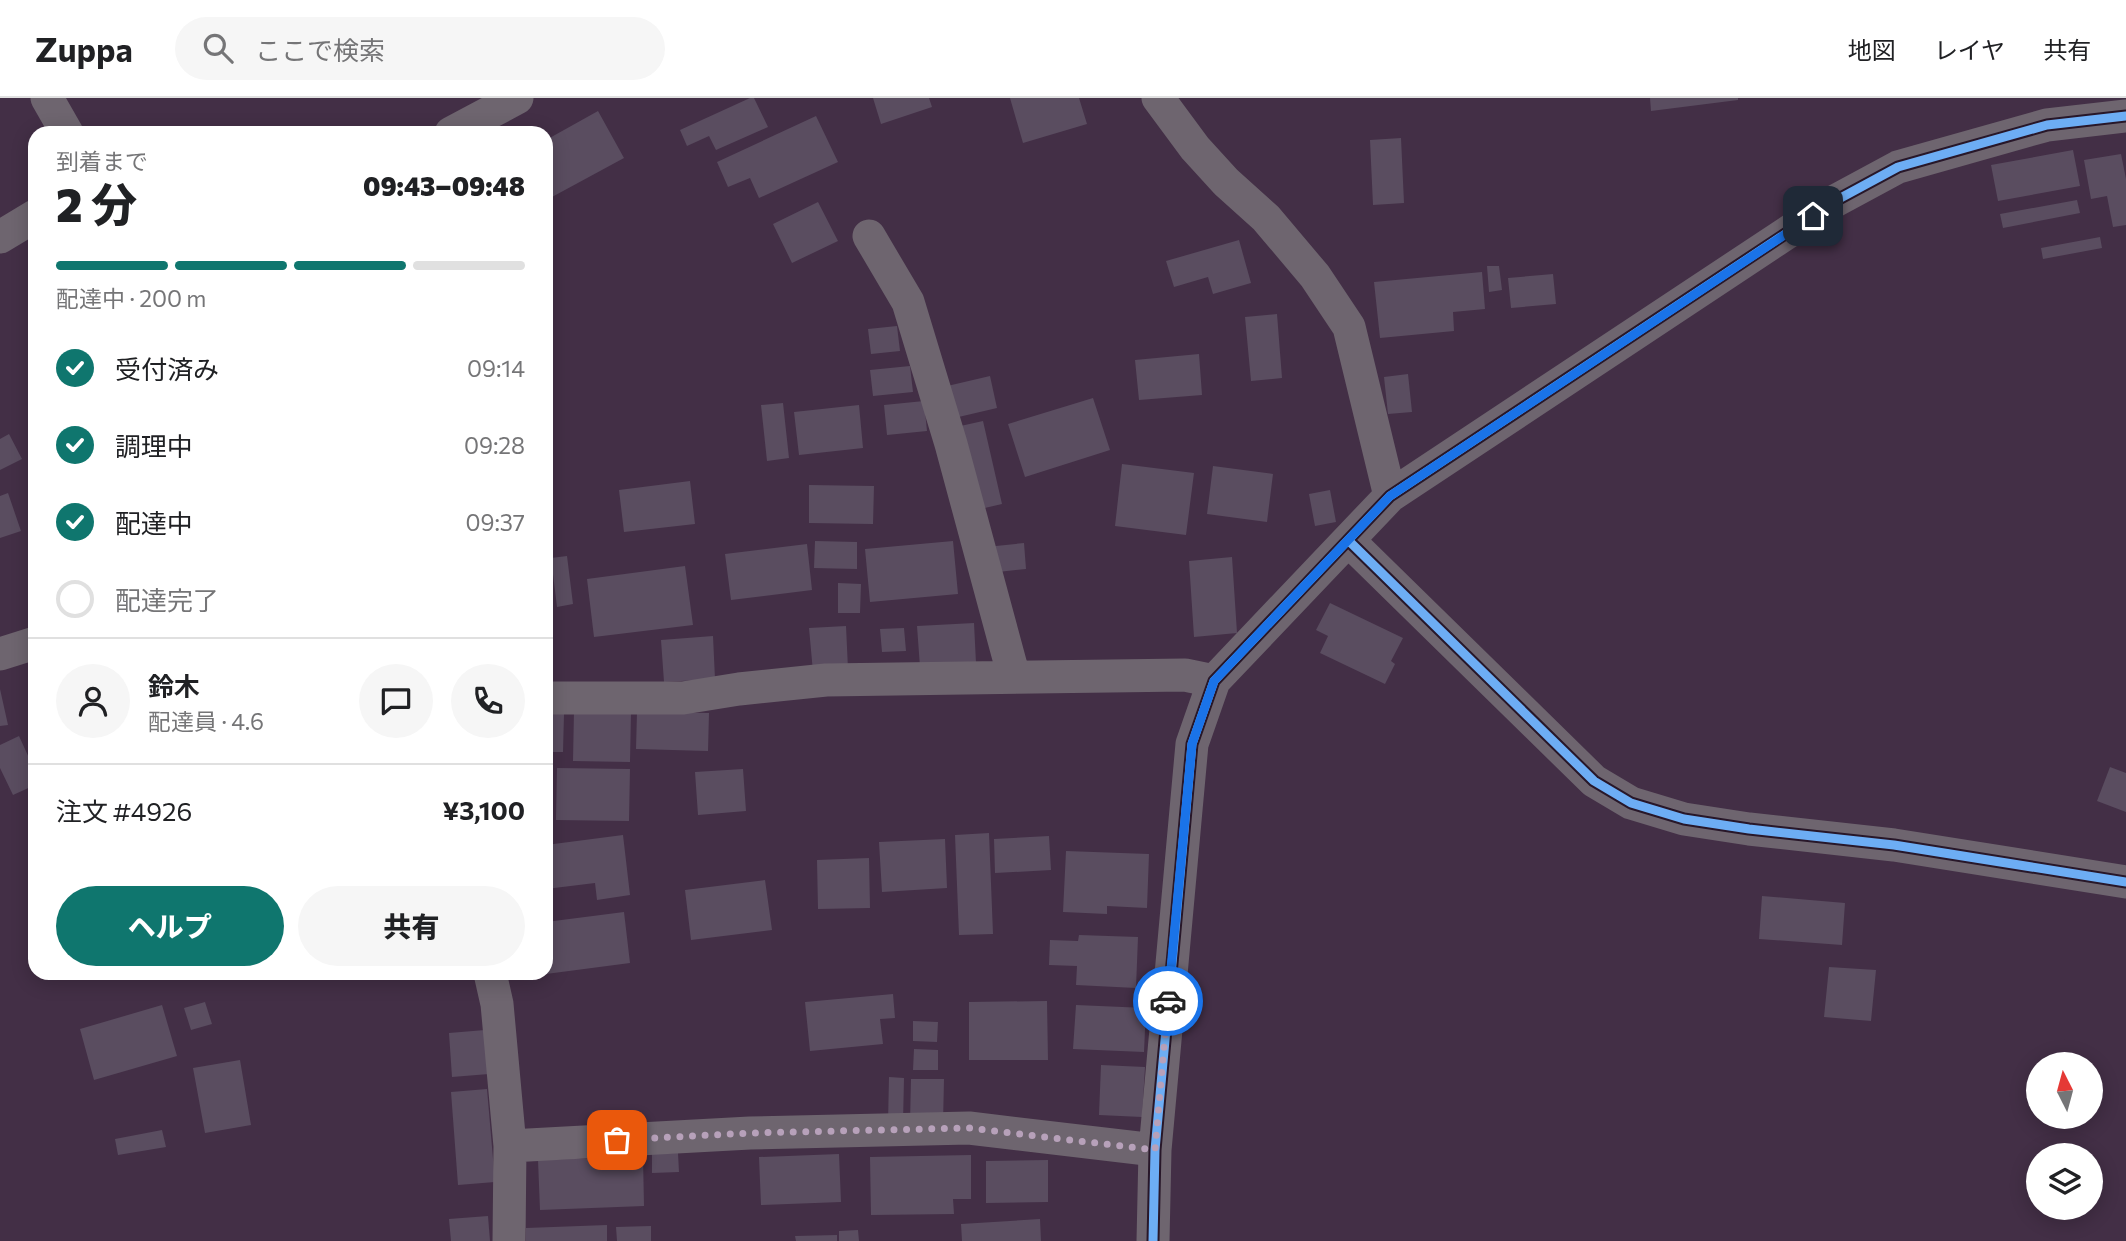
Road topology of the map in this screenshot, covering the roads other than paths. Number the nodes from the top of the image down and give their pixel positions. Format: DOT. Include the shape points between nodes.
graph roads {
  1 [pos="47,98"];
  2 [pos="517,98"];
  3 [pos="1158,98"];
  4 [pos="2126,116"];
  5 [pos="63,126"];
  6 [pos="464,126"];
  7 [pos="28,220"];
  8 [pos="869,236"];
  9 [pos="0,237"];
  10 [pos="1390,496"];
  11 [pos="1349,541"];
  12 [pos="28,645"];
  13 [pos="0,654"];
  14 [pos="1014,677"];
  15 [pos="1214,681"];
  16 [pos="553,698"];
  17 [pos="2126,882"];
  18 [pos="492,980"];
  19 [pos="510,1146"];
  20 [pos="1155,1150"];
  21 [pos="509,1241"];
  22 [pos="1153,1241"];
  1 -- 5 [label="street"];
  2 -- 6 [label="street"];
  3 -- 10 [label="street" via="1195,148 1266,218 1315,276 1349,327"];
  4 -- 10 [label="street" via="2047,125 1898,167 1835,201"];
  7 -- 9 [label="street"];
  8 -- 14 [label="street" via="908,302"];
  10 -- 11 [label="street"];
  11 -- 15 [label="street"];
  11 -- 17 [label="street" via="1594,782 1631,803 1684,819 1894,845"];
  12 -- 13 [label="street"];
  14 -- 15 [label="street" via="1185,675"];
  14 -- 16 [label="street" via="826,680 683,698"];
  15 -- 20 [label="street" via="1192,744"];
  18 -- 19 [label="street"];
  19 -- 20 [label="street" via="750,1133 969,1128"];
  19 -- 21 [label="street"];
  20 -- 22 [label="street"];
}
